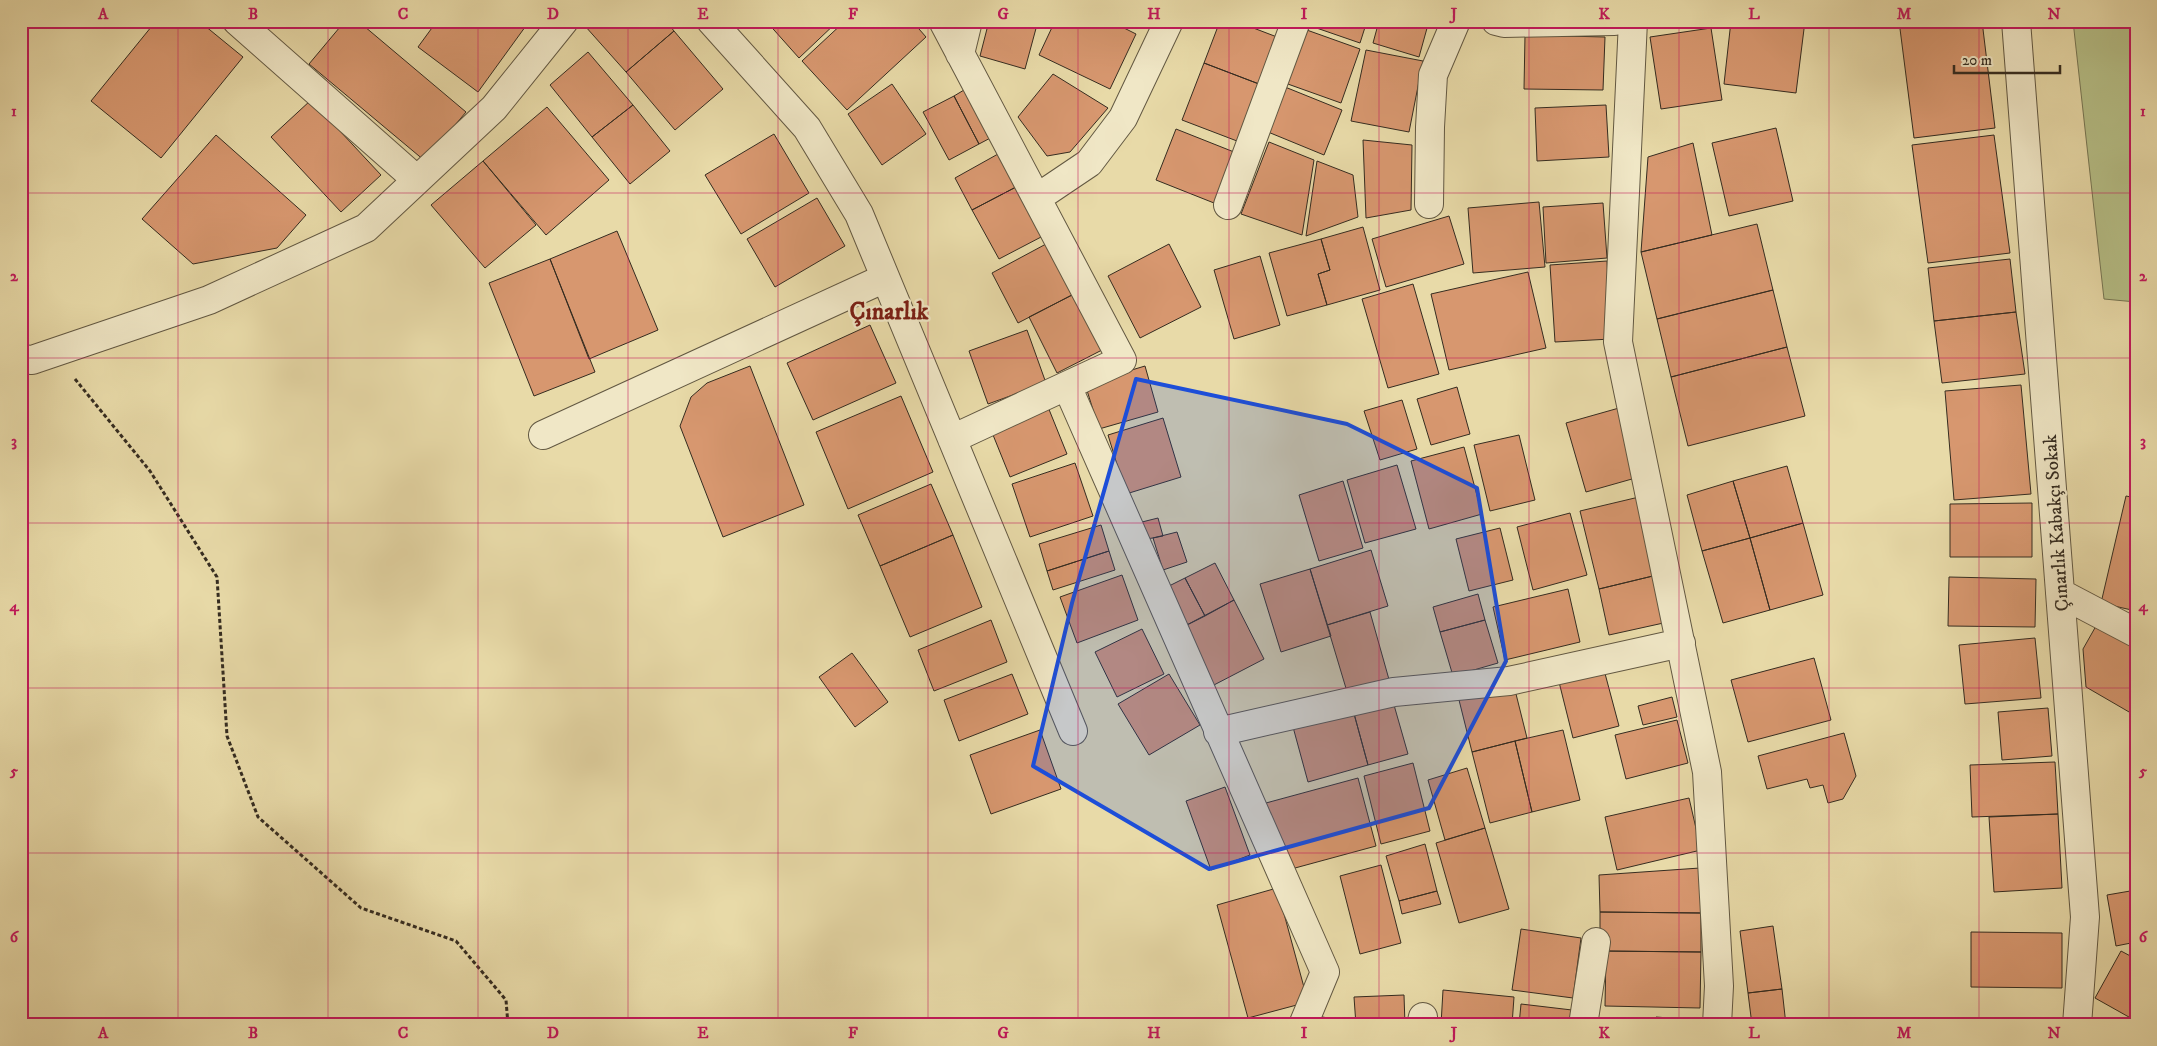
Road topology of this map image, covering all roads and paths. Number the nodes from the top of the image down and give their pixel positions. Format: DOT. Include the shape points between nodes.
graph roads {
  1 [pos="237,21"];
  2 [pos="564,21"];
  3 [pos="711,21"];
  4 [pos="943,21"];
  5 [pos="968,21"];
  6 [pos="1169,21"];
  7 [pos="1296,21"];
  8 [pos="1456,21"];
  9 [pos="1496,21"];
  10 [pos="1614,21"];
  11 [pos="1633,21"];
  12 [pos="2016,21"];
  13 [pos="960,54"];
  14 [pos="417,180"];
  15 [pos="1036,198"];
  16 [pos="1429,204"];
  17 [pos="1228,206"];
  18 [pos="885,278"];
  19 [pos="54,353"];
  20 [pos="21,359"];
  21 [pos="1066,386"];
  22 [pos="543,434"];
  23 [pos="952,439"];
  24 [pos="2060,593"];
  25 [pos="2136,633"];
  26 [pos="1681,643"];
  27 [pos="1073,731"];
  28 [pos="1218,732"];
  29 [pos="1596,942"];
  30 [pos="508,1025"];
  31 [pos="1303,1025"];
  32 [pos="1583,1025"];
  33 [pos="1717,1025"];
  34 [pos="2077,1025"];
  1 -- 14 [label="street"];
  2 -- 14 [label="street" via="494,108"];
  3 -- 18 [label="street" via="807,128 859,214"];
  4 -- 13 [label="street"];
  5 -- 13 [label="street"];
  6 -- 15 [label="street" via="1123,118 1089,163"];
  7 -- 17 [label="street"];
  8 -- 16 [label="street" via="1433,75"];
  9 -- 10 [label="street"];
  11 -- 26 [label="street" via="1618,342"];
  12 -- 24 [label="street, Çınarlık Kabakçı Sokak"];
  13 -- 15 [label="street"];
  14 -- 19 [label="street" via="366,228 209,300"];
  15 -- 21 [label="street" via="1122,360"];
  18 -- 22 [label="street"];
  18 -- 23 [label="street"];
  19 -- 20 [label="street" via="32,360"];
  19 -- 30 [label="path" via="150,472 217,577 227,736 258,817 361,908 456,941 506,1000"];
  21 -- 23 [label="street"];
  21 -- 28 [label="street"];
  23 -- 27 [label="street"];
  24 -- 25 [label="street"];
  24 -- 34 [label="street, Çınarlık Kabakçı Sokak" via="2085,917"];
  26 -- 28 [label="street" via="1509,681 1394,692"];
  26 -- 33 [label="street" via="1707,772 1719,986"];
  28 -- 31 [label="street" via="1325,972"];
  29 -- 32 [label="street"];
}
